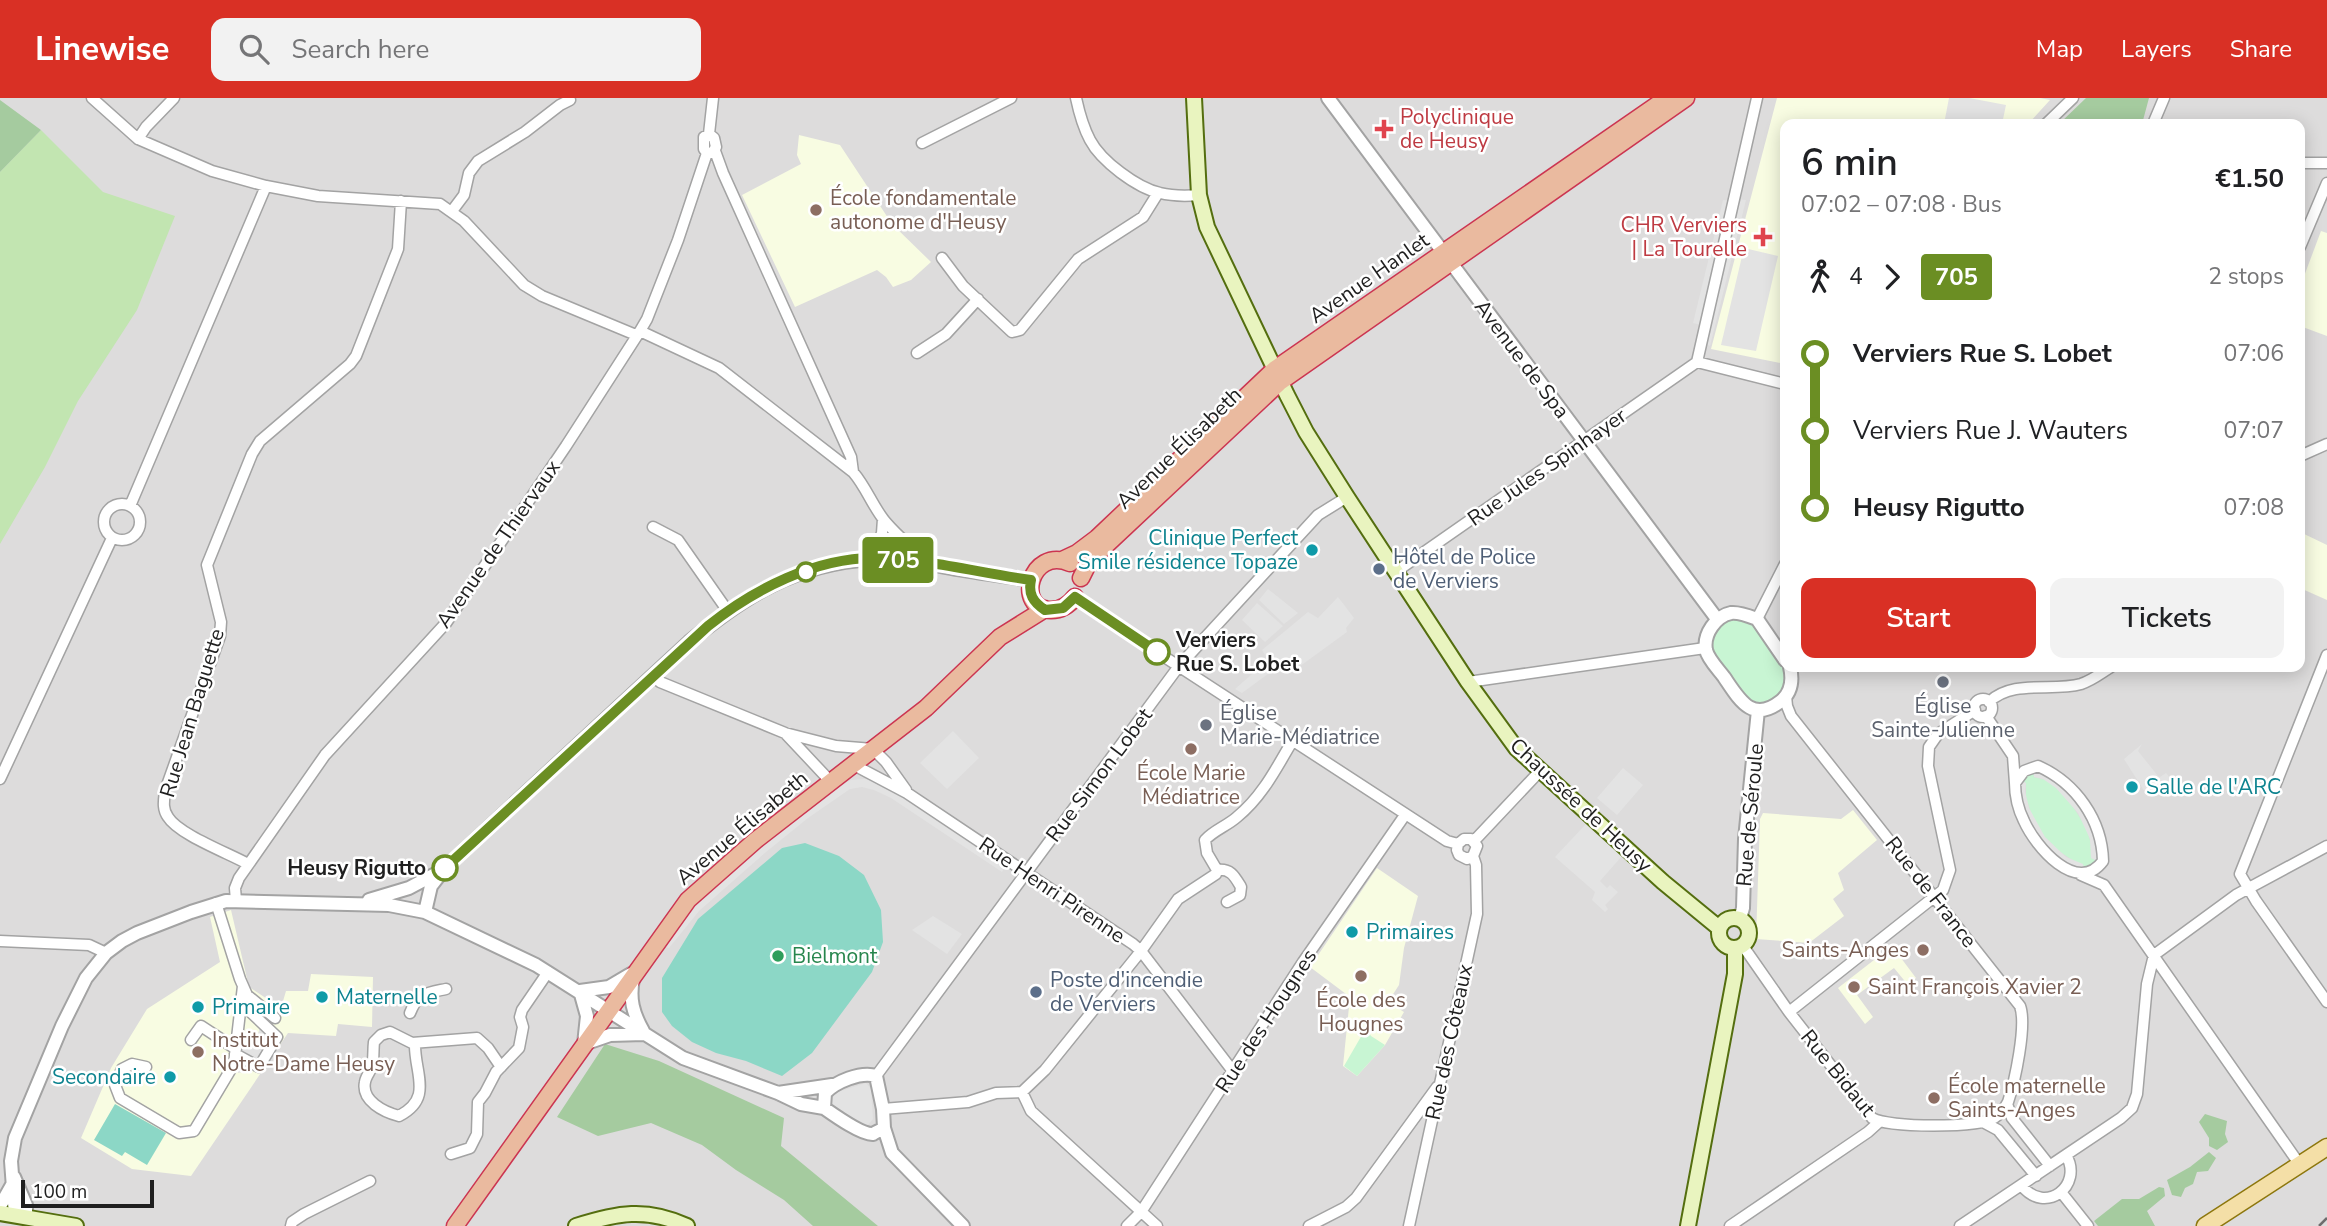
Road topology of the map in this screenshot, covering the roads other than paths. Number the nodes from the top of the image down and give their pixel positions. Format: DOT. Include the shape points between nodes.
graph roads {
  1 [pos="92,98"];
  2 [pos="174,98"];
  3 [pos="713,98"];
  4 [pos="1011,98"];
  5 [pos="1076,98"];
  6 [pos="1194,98"];
  7 [pos="1328,98"];
  8 [pos="1667,98"];
  9 [pos="1686,98"];
  10 [pos="1756,98"];
  11 [pos="2073,98"];
  12 [pos="2164,98"];
  13 [pos="562,101"];
  14 [pos="2051,119"];
  15 [pos="2155,119"];
  16 [pos="138,139"];
  17 [pos="922,143"];
  18 [pos="711,152"];
  19 [pos="2305,163"];
  20 [pos="2327,163"];
  21 [pos="2327,183"];
  22 [pos="266,186"];
  23 [pos="1158,193"];
  24 [pos="1199,195"];
  25 [pos="401,201"];
  26 [pos="452,211"];
  27 [pos="2305,235"];
  28 [pos="942,258"];
  29 [pos="1447,258"];
  30 [pos="978,299"];
  31 [pos="638,333"];
  32 [pos="917,353"];
  33 [pos="1697,362"];
  34 [pos="1278,375"];
  35 [pos="1780,383"];
  36 [pos="1584,441"];
  37 [pos="2327,444"];
  38 [pos="2305,454"];
  39 [pos="853,472"];
  40 [pos="1347,497"];
  41 [pos="130,506"];
  42 [pos="883,519"];
  43 [pos="1116,519"];
  44 [pos="653,527"];
  45 [pos="113,538"];
  46 [pos="873,558"];
  47 [pos="1062,560"];
  48 [pos="922,562"];
  49 [pos="1397,571"];
  50 [pos="1780,574"];
  51 [pos="1081,578"];
  52 [pos="1031,586"];
  53 [pos="1075,597"];
  54 [pos="727,610"];
  55 [pos="1045,610"];
  56 [pos="1717,619"];
  57 [pos="1757,619"];
  58 [pos="1000,637"];
  59 [pos="1705,648"];
  60 [pos="1780,653"];
  61 [pos="2327,655"];
  62 [pos="1179,666"];
  63 [pos="1790,672"];
  64 [pos="2104,672"];
  65 [pos="653,676"];
  66 [pos="1468,682"];
  67 [pos="1786,696"];
  68 [pos="1989,702"];
  69 [pos="1758,710"];
  70 [pos="1975,710"];
  71 [pos="1986,716"];
  72 [pos="785,733"];
  73 [pos="1293,740"];
  74 [pos="873,749"];
  75 [pos="2013,756"];
  76 [pos="854,765"];
  77 [pos="2038,766"];
  78 [pos="1540,771"];
  79 [pos="0,779"];
  80 [pos="831,782"];
  81 [pos="2015,783"];
  82 [pos="907,793"];
  83 [pos="1405,815"];
  84 [pos="1474,841"];
  85 [pos="1458,844"];
  86 [pos="2327,846"];
  87 [pos="1475,861"];
  88 [pos="2103,861"];
  89 [pos="248,864"];
  90 [pos="445,868"];
  91 [pos="1217,870"];
  92 [pos="1026,873"];
  93 [pos="2081,875"];
  94 [pos="423,882"];
  95 [pos="2104,885"];
  96 [pos="2249,888"];
  97 [pos="1935,897"];
  98 [pos="236,901"];
  99 [pos="1227,902"];
  100 [pos="216,903"];
  101 [pos="358,904"];
  102 [pos="421,911"];
  103 [pos="1740,919"];
  104 [pos="1719,928"];
  105 [pos="0,941"];
  106 [pos="1739,947"];
  107 [pos="1142,951"];
  108 [pos="106,953"];
  109 [pos="2154,954"];
  110 [pos="1758,969"];
  111 [pos="546,971"];
  112 [pos="635,971"];
  113 [pos="1735,974"];
  114 [pos="243,986"];
  115 [pos="446,989"];
  116 [pos="580,991"];
  117 [pos="2327,1002"];
  118 [pos="241,1003"];
  119 [pos="608,1010"];
  120 [pos="1788,1012"];
  121 [pos="410,1013"];
  122 [pos="275,1018"];
  123 [pos="645,1034"];
  124 [pos="191,1040"];
  125 [pos="415,1043"];
  126 [pos="584,1044"];
  127 [pos="235,1051"];
  128 [pos="146,1066"];
  129 [pos="500,1067"];
  130 [pos="1232,1070"];
  131 [pos="876,1076"];
  132 [pos="1440,1082"];
  133 [pos="832,1085"];
  134 [pos="1022,1092"];
  135 [pos="778,1093"];
  136 [pos="2007,1104"];
  137 [pos="824,1108"];
  138 [pos="883,1109"];
  139 [pos="1879,1122"];
  140 [pos="1985,1123"];
  141 [pos="884,1128"];
  142 [pos="2327,1147"];
  143 [pos="452,1154"];
  144 [pos="2066,1155"];
  145 [pos="2300,1165"];
  146 [pos="2050,1166"];
  147 [pos="2036,1176"];
  148 [pos="8,1178"];
  149 [pos="370,1181"];
  150 [pos="2022,1186"];
  151 [pos="2060,1192"];
  152 [pos="0,1206"];
  153 [pos="1142,1212"];
  154 [pos="14,1215"];
  155 [pos="49,1224"];
  156 [pos="76,1226"];
  157 [pos="291,1226"];
  158 [pos="455,1226"];
  159 [pos="576,1226"];
  160 [pos="687,1226"];
  161 [pos="963,1226"];
  162 [pos="1127,1226"];
  163 [pos="1157,1226"];
  164 [pos="1309,1226"];
  165 [pos="1409,1226"];
  166 [pos="1688,1226"];
  167 [pos="1730,1226"];
  168 [pos="1960,1226"];
  169 [pos="2088,1226"];
  170 [pos="2205,1226"];
  1 -- 16 [label="street"];
  2 -- 16 [label="street"];
  3 -- 18 [label="street, Avenue de Thiervaux" via="709,134 703,143"];
  4 -- 17 [label="street"];
  5 -- 23 [label="street" via="1090,141 1107,161"];
  6 -- 24 [label="main road, Chaussée de Heusy"];
  7 -- 29 [label="street, Avenue de Spa"];
  8 -- 29 [label="highway, Avenue Hanlet"];
  9 -- 29 [label="highway, Avenue Hanlet"];
  10 -- 33 [label="street"];
  11 -- 14 [label="street"];
  12 -- 15 [label="street"];
  13 -- 26 [label="street" via="525,132 478,161"];
  16 -- 22 [label="street" via="212,171"];
  18 -- 31 [label="street, Avenue de Thiervaux" via="648,319"];
  18 -- 39 [label="street" via="851,457"];
  19 -- 20 [label="street"];
  21 -- 27 [label="street"];
  22 -- 25 [label="street" via="341,198"];
  22 -- 41 [label="street"];
  23 -- 24 [label="street"];
  23 -- 30 [label="street" via="1143,217 1078,259 1020,330 1012,332"];
  24 -- 34 [label="main road, Chaussée de Heusy" via="1217,252"];
  25 -- 26 [label="street" via="429,201"];
  25 -- 89 [label="street, Rue Jean Baguette" via="398,249 356,356 260,441 207,565 221,622 220,636 163,802 168,818 180,830"];
  26 -- 31 [label="street" via="524,285"];
  28 -- 30 [label="street"];
  29 -- 34 [label="highway, Avenue Hanlet"];
  29 -- 36 [label="street, Avenue de Spa"];
  30 -- 32 [label="street" via="946,334"];
  31 -- 39 [label="street" via="719,368"];
  31 -- 89 [label="street, Avenue de Thiervaux" via="446,623 325,755"];
  33 -- 35 [label="street"];
  33 -- 36 [label="street, Rue Jules Spinhayer"];
  34 -- 40 [label="main road, Chaussée de Heusy" via="1306,432"];
  34 -- 43 [label="highway, Avenue Hanlet"];
  34 -- 51 [label="highway, Avenue Élisabeth" via="1103,548"];
  36 -- 49 [label="street, Rue Jules Spinhayer"];
  36 -- 56 [label="street, Avenue de Spa"];
  37 -- 38 [label="street"];
  39 -- 42 [label="street"];
  40 -- 49 [label="main road, Chaussée de Heusy"];
  40 -- 62 [label="street, Rue Simon Lobet" via="1318,515"];
  41 -- 45 [label="street" via="112,507 104,517"];
  41 -- 45 [label="street" via="139,515 137,533 126,540"];
  42 -- 46 [label="street"];
  42 -- 48 [label="street"];
  43 -- 47 [label="highway, Avenue Élisabeth"];
  44 -- 54 [label="street" via="678,540"];
  45 -- 79 [label="street"];
  46 -- 48 [label="street"];
  46 -- 54 [label="street" via="774,582"];
  47 -- 51 [label="highway" via="1075,567"];
  47 -- 52 [label="highway" via="1039,567"];
  48 -- 52 [label="street"];
  49 -- 66 [label="main road, Chaussée de Heusy"];
  50 -- 57 [label="street"];
  51 -- 53 [label="main road"];
  52 -- 55 [label="highway" via="1037,604"];
  52 -- 58 [label="highway, Avenue Élisabeth"];
  53 -- 55 [label="highway" via="1063,608"];
  53 -- 62 [label="street"];
  54 -- 65 [label="street"];
  55 -- 58 [label="highway, Avenue Élisabeth"];
  56 -- 57 [label="street" via="1732,613"];
  56 -- 59 [label="street"];
  57 -- 60 [label="street"];
  58 -- 74 [label="highway, Avenue Élisabeth" via="926,708"];
  59 -- 66 [label="street"];
  59 -- 69 [label="street" via="1741,702"];
  61 -- 96 [label="street" via="2239,874"];
  62 -- 73 [label="street"];
  62 -- 92 [label="street, Rue Simon Lobet"];
  63 -- 67 [label="street"];
  64 -- 68 [label="street" via="2080,684 2008,691"];
  65 -- 72 [label="street"];
  65 -- 90 [label="street"];
  66 -- 78 [label="main road, Chaussée de Heusy" via="1516,748"];
  67 -- 69 [label="street" via="1766,710"];
  67 -- 97 [label="street, Rue de France" via="1791,716"];
  68 -- 70 [label="street" via="1979,700"];
  68 -- 71 [label="street" via="1991,710"];
  69 -- 103 [label="street, Rue de Séroule"];
  70 -- 71 [label="street"];
  70 -- 97 [label="street" via="1938,734 1929,747 1928,766 1950,870 1947,884"];
  71 -- 75 [label="street"];
  72 -- 74 [label="street" via="836,746"];
  72 -- 80 [label="street"];
  73 -- 83 [label="street"];
  73 -- 91 [label="street" via="1251,804 1205,840"];
  74 -- 76 [label="highway, Avenue Élisabeth"];
  74 -- 82 [label="street, Rue Henri Pirenne"];
  75 -- 77 [label="street"];
  75 -- 81 [label="street"];
  76 -- 80 [label="highway, Avenue Élisabeth"];
  76 -- 82 [label="street, Rue Henri Pirenne"];
  77 -- 81 [label="street" via="2024,771"];
  77 -- 88 [label="street" via="2066,783 2089,811"];
  78 -- 84 [label="street"];
  78 -- 104 [label="main road, Chaussée de Heusy"];
  80 -- 112 [label="highway, Avenue Élisabeth" via="688,900"];
  81 -- 93 [label="street" via="2023,819 2036,841"];
  82 -- 92 [label="street, Rue Henri Pirenne"];
  83 -- 85 [label="street"];
  83 -- 130 [label="street, Rue des Hougnes"];
  84 -- 85 [label="street" via="1464,839"];
  84 -- 87 [label="street"];
  85 -- 87 [label="street" via="1461,857"];
  86 -- 96 [label="street"];
  87 -- 132 [label="street, Rue des Côteaux" via="1477,914"];
  88 -- 93 [label="street"];
  88 -- 95 [label="street"];
  89 -- 98 [label="street, Avenue de Thiervaux" via="235,888"];
  90 -- 94 [label="street"];
  90 -- 102 [label="street"];
  91 -- 99 [label="street" via="1232,873 1241,887 1240,895"];
  91 -- 107 [label="street" via="1178,899"];
  92 -- 107 [label="street, Rue Henri Pirenne"];
  92 -- 131 [label="street, Rue Simon Lobet"];
  93 -- 95 [label="street"];
  94 -- 101 [label="street"];
  94 -- 102 [label="street" via="414,898"];
  95 -- 109 [label="street"];
  96 -- 109 [label="street"];
  96 -- 117 [label="street"];
  97 -- 120 [label="street"];
  97 -- 136 [label="street, Rue de France" via="2022,1011 2022,1035"];
  98 -- 100 [label="street"];
  98 -- 101 [label="street"];
  100 -- 108 [label="street" via="137,933"];
  100 -- 114 [label="street"];
  101 -- 102 [label="street"];
  102 -- 111 [label="street"];
  103 -- 104 [label="main road" via="1729,919"];
  103 -- 106 [label="main road" via="1749,930 1748,940"];
  104 -- 106 [label="main road" via="1723,943"];
  105 -- 108 [label="street" via="89,945"];
  106 -- 110 [label="street, Rue Bidaut"];
  106 -- 113 [label="main road"];
  107 -- 130 [label="street, Rue Henri Pirenne"];
  107 -- 134 [label="street"];
  108 -- 148 [label="street" via="86,978 31,1097 15,1138"];
  109 -- 144 [label="street" via="2135,1102 2127,1113"];
  109 -- 145 [label="street"];
  110 -- 113 [label="street"];
  110 -- 120 [label="street, Rue Bidaut"];
  111 -- 116 [label="street"];
  111 -- 129 [label="street" via="520,1017 519,1048"];
  112 -- 116 [label="street" via="609,987"];
  112 -- 119 [label="highway, Avenue Élisabeth"];
  112 -- 123 [label="street" via="632,1006"];
  113 -- 166 [label="main road"];
  114 -- 118 [label="street"];
  114 -- 122 [label="street" via="256,1004"];
  115 -- 121 [label="street" via="415,1000"];
  116 -- 119 [label="street"];
  116 -- 126 [label="street" via="587,1016"];
  118 -- 127 [label="street"];
  118 -- 127 [label="street" via="277,1037 259,1067"];
  119 -- 123 [label="street"];
  119 -- 126 [label="highway, Avenue Élisabeth"];
  120 -- 139 [label="street, Rue Bidaut" via="1860,1105"];
  123 -- 126 [label="street" via="610,1035"];
  123 -- 135 [label="street" via="683,1058"];
  124 -- 127 [label="street" via="201,1026"];
  125 -- 125 [label="street" via="422,1086 418,1099 399,1115 387,1112 366,1092 374,1042 390,1032"];
  125 -- 129 [label="street" via="477,1038"];
  126 -- 158 [label="highway, Avenue Élisabeth"];
  127 -- 128 [label="street" via="234,1064 194,1131 186,1134 120,1098 116,1079 127,1064"];
  129 -- 143 [label="street" via="478,1102 477,1134 470,1148"];
  130 -- 153 [label="street, Rue des Hougnes"];
  131 -- 133 [label="street" via="869,1073"];
  131 -- 138 [label="street"];
  132 -- 164 [label="street" via="1356,1198"];
  132 -- 165 [label="street, Rue des Côteaux"];
  133 -- 135 [label="street"];
  133 -- 137 [label="street" via="825,1093"];
  134 -- 138 [label="street"];
  134 -- 153 [label="street" via="1031,1111"];
  135 -- 137 [label="street"];
  136 -- 140 [label="street"];
  136 -- 146 [label="street" via="2012,1118"];
  137 -- 141 [label="street" via="862,1131 873,1134"];
  138 -- 141 [label="street"];
  139 -- 140 [label="street, Rue Bidaut"];
  139 -- 167 [label="street"];
  140 -- 147 [label="street" via="1998,1130"];
  141 -- 161 [label="street" via="892,1153"];
  142 -- 145 [label="main road"];
  144 -- 146 [label="street"];
  144 -- 151 [label="street" via="2071,1175"];
  145 -- 170 [label="main road"];
  146 -- 147 [label="street"];
  147 -- 150 [label="street"];
  148 -- 152 [label="street"];
  148 -- 154 [label="street"];
  149 -- 157 [label="street" via="304,1214"];
  150 -- 151 [label="street" via="2036,1197 2050,1198"];
  150 -- 168 [label="street"];
  151 -- 169 [label="street"];
  153 -- 162 [label="street, Rue des Hougnes"];
  153 -- 163 [label="street"];
  154 -- 155 [label="main road"];
  155 -- 156 [label="main road"];
  159 -- 160 [label="main road" via="622,1213 658,1216"];
}
